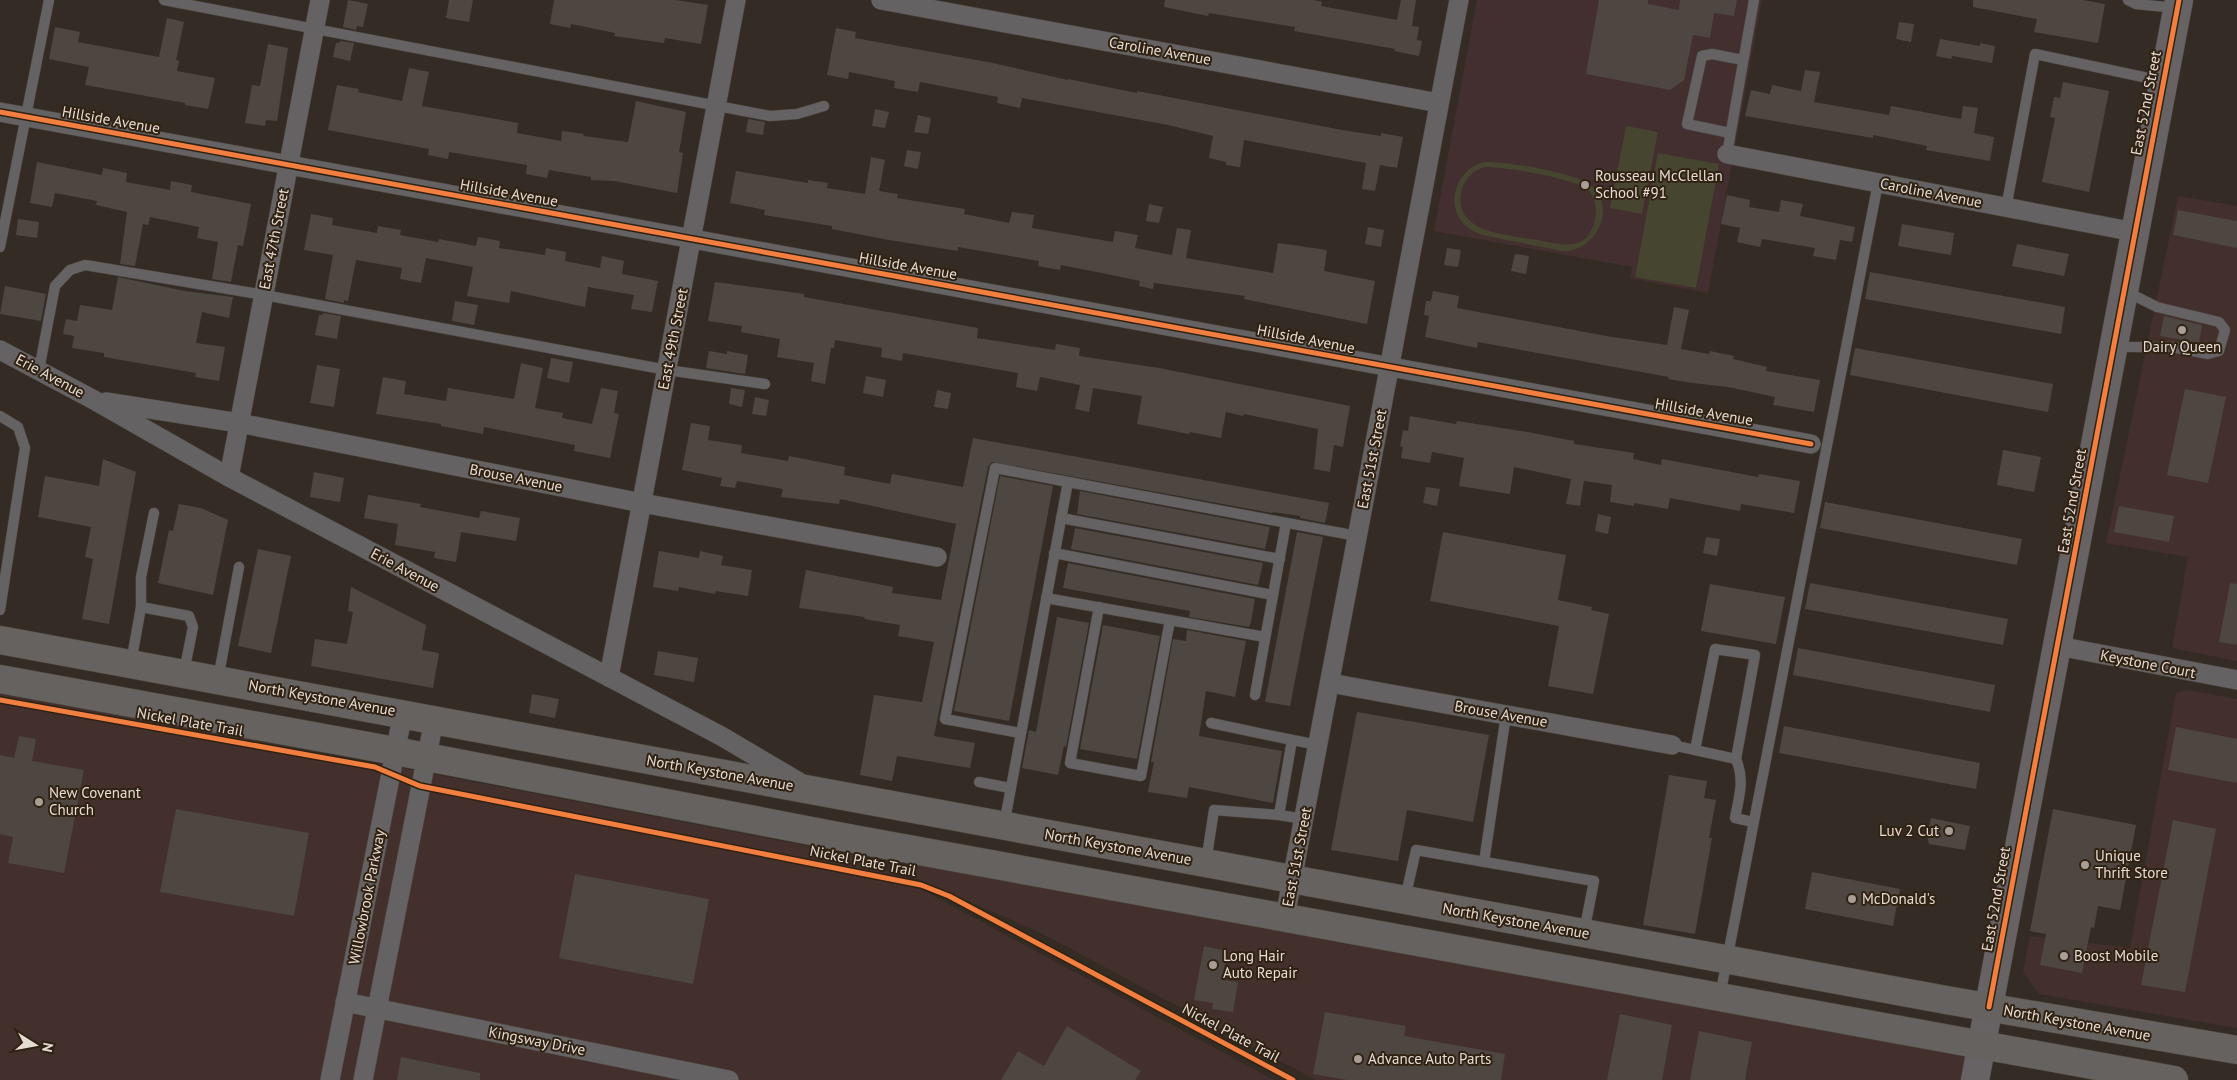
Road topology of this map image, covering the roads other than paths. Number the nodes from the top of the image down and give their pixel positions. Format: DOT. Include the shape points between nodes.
graph roads {
  1 [pos="49,0"];
  2 [pos="164,0"];
  3 [pos="320,0"];
  4 [pos="736,0"];
  5 [pos="881,0"];
  6 [pos="1459,0"];
  7 [pos="1754,0"];
  8 [pos="2132,2"];
  9 [pos="2178,4"];
  10 [pos="314,29"];
  11 [pos="1743,60"];
  12 [pos="2163,81"];
  13 [pos="1439,103"];
  14 [pos="824,106"];
  15 [pos="716,107"];
  16 [pos="0,112"];
  17 [pos="26,117"];
  18 [pos="1730,133"];
  19 [pos="1727,154"];
  20 [pos="288,165"];
  21 [pos="1878,183"];
  22 [pos="2006,208"];
  23 [pos="2135,232"];
  24 [pos="691,238"];
  25 [pos="0,247"];
  26 [pos="2124,290"];
  27 [pos="264,295"];
  28 [pos="2113,347"];
  29 [pos="0,350"];
  30 [pos="1389,368"];
  31 [pos="39,370"];
  32 [pos="667,370"];
  33 [pos="765,384"];
  34 [pos="94,400"];
  35 [pos="0,416"];
  36 [pos="239,423"];
  37 [pos="1811,444"];
  38 [pos="229,477"];
  39 [pos="1068,482"];
  40 [pos="642,503"];
  41 [pos="154,513"];
  42 [pos="1061,518"];
  43 [pos="1286,523"];
  44 [pos="1357,536"];
  45 [pos="1054,553"];
  46 [pos="937,557"];
  47 [pos="1280,559"];
  48 [pos="239,567"];
  49 [pos="2,583"];
  50 [pos="1273,595"];
  51 [pos="1046,598"];
  52 [pos="141,607"];
  53 [pos="1099,607"];
  54 [pos="0,610"];
  55 [pos="1170,620"];
  56 [pos="1265,637"];
  57 [pos="0,640"];
  58 [pos="2058,646"];
  59 [pos="130,664"];
  60 [pos="184,673"];
  61 [pos="609,677"];
  62 [pos="0,679"];
  63 [pos="218,680"];
  64 [pos="2237,680"];
  65 [pos="1330,683"];
  66 [pos="1255,695"];
  67 [pos="403,713"];
  68 [pos="1506,715"];
  69 [pos="434,720"];
  70 [pos="1210,724"];
  71 [pos="1020,733"];
  72 [pos="1292,740"];
  73 [pos="1318,745"];
  74 [pos="1672,745"];
  75 [pos="1696,750"];
  76 [pos="395,751"];
  77 [pos="427,757"];
  78 [pos="1736,759"];
  79 [pos="979,782"];
  80 [pos="1010,788"];
  81 [pos="811,789"];
  82 [pos="1279,815"];
  83 [pos="1304,819"];
  84 [pos="1753,822"];
  85 [pos="1004,826"];
  86 [pos="1484,862"];
  87 [pos="1206,863"];
  88 [pos="1292,879"];
  89 [pos="1404,900"];
  90 [pos="1285,917"];
  91 [pos="1584,933"];
  92 [pos="1726,959"];
  93 [pos="1720,997"];
  94 [pos="345,1002"];
  95 [pos="1989,1007"];
  96 [pos="377,1009"];
  97 [pos="1982,1046"];
  98 [pos="2237,1050"];
  99 [pos="330,1080"];
  100 [pos="363,1080"];
  101 [pos="729,1080"];
  102 [pos="1975,1080"];
  103 [pos="2174,1080"];
  1 -- 17 [label="lane"];
  2 -- 10 [label="lane"];
  3 -- 10 [label="street, East 47th Street"];
  4 -- 15 [label="street, East 49th Street"];
  5 -- 13 [label="street, Caroline Avenue"];
  6 -- 13 [label="street, East 51st Street"];
  7 -- 11 [label="lane"];
  8 -- 9 [label="lane"];
  9 -- 12 [label="street, East 52nd Street"];
  10 -- 15 [label="lane"];
  10 -- 20 [label="street, East 47th Street"];
  11 -- 18 [label="lane"];
  11 -- 18 [label="lane" via="1712,54 1702,56 1687,124"];
  12 -- 22 [label="lane" via="2035,54"];
  12 -- 23 [label="street, East 52nd Street"];
  13 -- 30 [label="street, East 51st Street"];
  14 -- 15 [label="lane" via="797,114 770,116"];
  15 -- 24 [label="street, East 49th Street"];
  16 -- 17 [label="street, Hillside Avenue"];
  17 -- 20 [label="street, Hillside Avenue"];
  17 -- 25 [label="lane"];
  18 -- 19 [label="lane"];
  19 -- 21 [label="street, Caroline Avenue"];
  20 -- 24 [label="street, Hillside Avenue"];
  20 -- 27 [label="street, East 47th Street"];
  21 -- 22 [label="street, Caroline Avenue"];
  21 -- 84 [label="lane"];
  22 -- 23 [label="street, Caroline Avenue"];
  23 -- 26 [label="street, East 52nd Street"];
  24 -- 30 [label="street, Hillside Avenue"];
  24 -- 32 [label="street, East 49th Street"];
  26 -- 28 [label="street, East 52nd Street"];
  26 -- 28 [label="lane" via="2157,307 2219,322 2225,330 2223,341 2219,351 2208,354 2172,347"];
  27 -- 31 [label="lane" via="85,265 70,270 55,286"];
  27 -- 32 [label="lane"];
  27 -- 36 [label="street, East 47th Street"];
  28 -- 58 [label="street, East 52nd Street"];
  29 -- 31 [label="street, Erie Avenue"];
  30 -- 37 [label="street, Hillside Avenue"];
  30 -- 44 [label="street, East 51st Street"];
  31 -- 34 [label="street, Erie Avenue"];
  32 -- 33 [label="lane"];
  32 -- 40 [label="street, East 49th Street"];
  34 -- 36 [label="street, Brouse Avenue"];
  34 -- 38 [label="street, Erie Avenue"];
  35 -- 49 [label="lane" via="18,427 25,448"];
  36 -- 38 [label="street, East 47th Street"];
  36 -- 40 [label="street, Brouse Avenue"];
  38 -- 61 [label="street, Erie Avenue"];
  39 -- 42 [label="lane"];
  39 -- 43 [label="lane"];
  39 -- 71 [label="lane" via="995,468 946,719"];
  40 -- 46 [label="street, Brouse Avenue"];
  40 -- 61 [label="street, East 49th Street"];
  41 -- 52 [label="lane" via="141,577"];
  42 -- 45 [label="lane"];
  42 -- 47 [label="lane"];
  43 -- 44 [label="lane"];
  43 -- 47 [label="lane"];
  44 -- 65 [label="street, East 51st Street"];
  45 -- 50 [label="lane"];
  45 -- 51 [label="lane"];
  47 -- 50 [label="lane"];
  48 -- 63 [label="lane"];
  49 -- 54 [label="lane"];
  50 -- 56 [label="lane"];
  51 -- 53 [label="lane"];
  51 -- 71 [label="lane"];
  52 -- 59 [label="lane"];
  52 -- 60 [label="lane" via="189,616 193,627"];
  53 -- 55 [label="lane"];
  53 -- 55 [label="lane" via="1070,763 1124,773 1142,776"];
  55 -- 56 [label="lane"];
  56 -- 66 [label="lane"];
  57 -- 59 [label="main road, North Keystone Avenue"];
  58 -- 64 [label="street, Keystone Court"];
  58 -- 95 [label="street, East 52nd Street"];
  59 -- 60 [label="main road, North Keystone Avenue"];
  60 -- 63 [label="main road, North Keystone Avenue"];
  61 -- 81 [label="street, Erie Avenue" via="721,736"];
  62 -- 76 [label="main road"];
  63 -- 67 [label="main road, North Keystone Avenue"];
  65 -- 68 [label="street, Brouse Avenue"];
  65 -- 73 [label="street, East 51st Street"];
  67 -- 69 [label="main road, North Keystone Avenue"];
  67 -- 76 [label="street, Willowbrook Parkway"];
  68 -- 74 [label="street, Brouse Avenue"];
  68 -- 86 [label="lane"];
  69 -- 77 [label="street, Willowbrook Parkway"];
  69 -- 81 [label="main road, North Keystone Avenue"];
  70 -- 72 [label="lane"];
  71 -- 80 [label="lane"];
  72 -- 73 [label="lane"];
  72 -- 82 [label="lane"];
  73 -- 83 [label="street, East 51st Street"];
  74 -- 75 [label="lane"];
  75 -- 78 [label="lane"];
  75 -- 78 [label="lane" via="1715,649 1755,655"];
  76 -- 77 [label="main road"];
  76 -- 94 [label="street, Willowbrook Parkway"];
  77 -- 90 [label="main road"];
  77 -- 96 [label="street, Willowbrook Parkway"];
  78 -- 84 [label="lane" via="1742,784 1735,818"];
  79 -- 80 [label="lane"];
  80 -- 85 [label="lane"];
  81 -- 85 [label="main road, North Keystone Avenue"];
  82 -- 83 [label="lane"];
  82 -- 87 [label="lane" via="1214,810"];
  83 -- 88 [label="street, East 51st Street"];
  84 -- 92 [label="lane" via="1748,874"];
  85 -- 87 [label="main road, North Keystone Avenue"];
  86 -- 89 [label="lane" via="1416,850"];
  86 -- 91 [label="lane" via="1594,881"];
  87 -- 88 [label="main road, North Keystone Avenue"];
  88 -- 89 [label="main road, North Keystone Avenue"];
  88 -- 90 [label="street, East 51st Street"];
  89 -- 91 [label="main road, North Keystone Avenue"];
  90 -- 93 [label="main road"];
  91 -- 92 [label="main road, North Keystone Avenue"];
  92 -- 93 [label="lane"];
  92 -- 95 [label="main road, North Keystone Avenue"];
  93 -- 97 [label="main road"];
  94 -- 96 [label="street, Kingsway Drive"];
  94 -- 99 [label="street, Willowbrook Parkway"];
  95 -- 97 [label="street, East 52nd Street"];
  95 -- 98 [label="main road, North Keystone Avenue"];
  96 -- 100 [label="street, Willowbrook Parkway"];
  96 -- 101 [label="street, Kingsway Drive"];
  97 -- 102 [label="street, East 52nd Street"];
  97 -- 103 [label="main road"];
}
